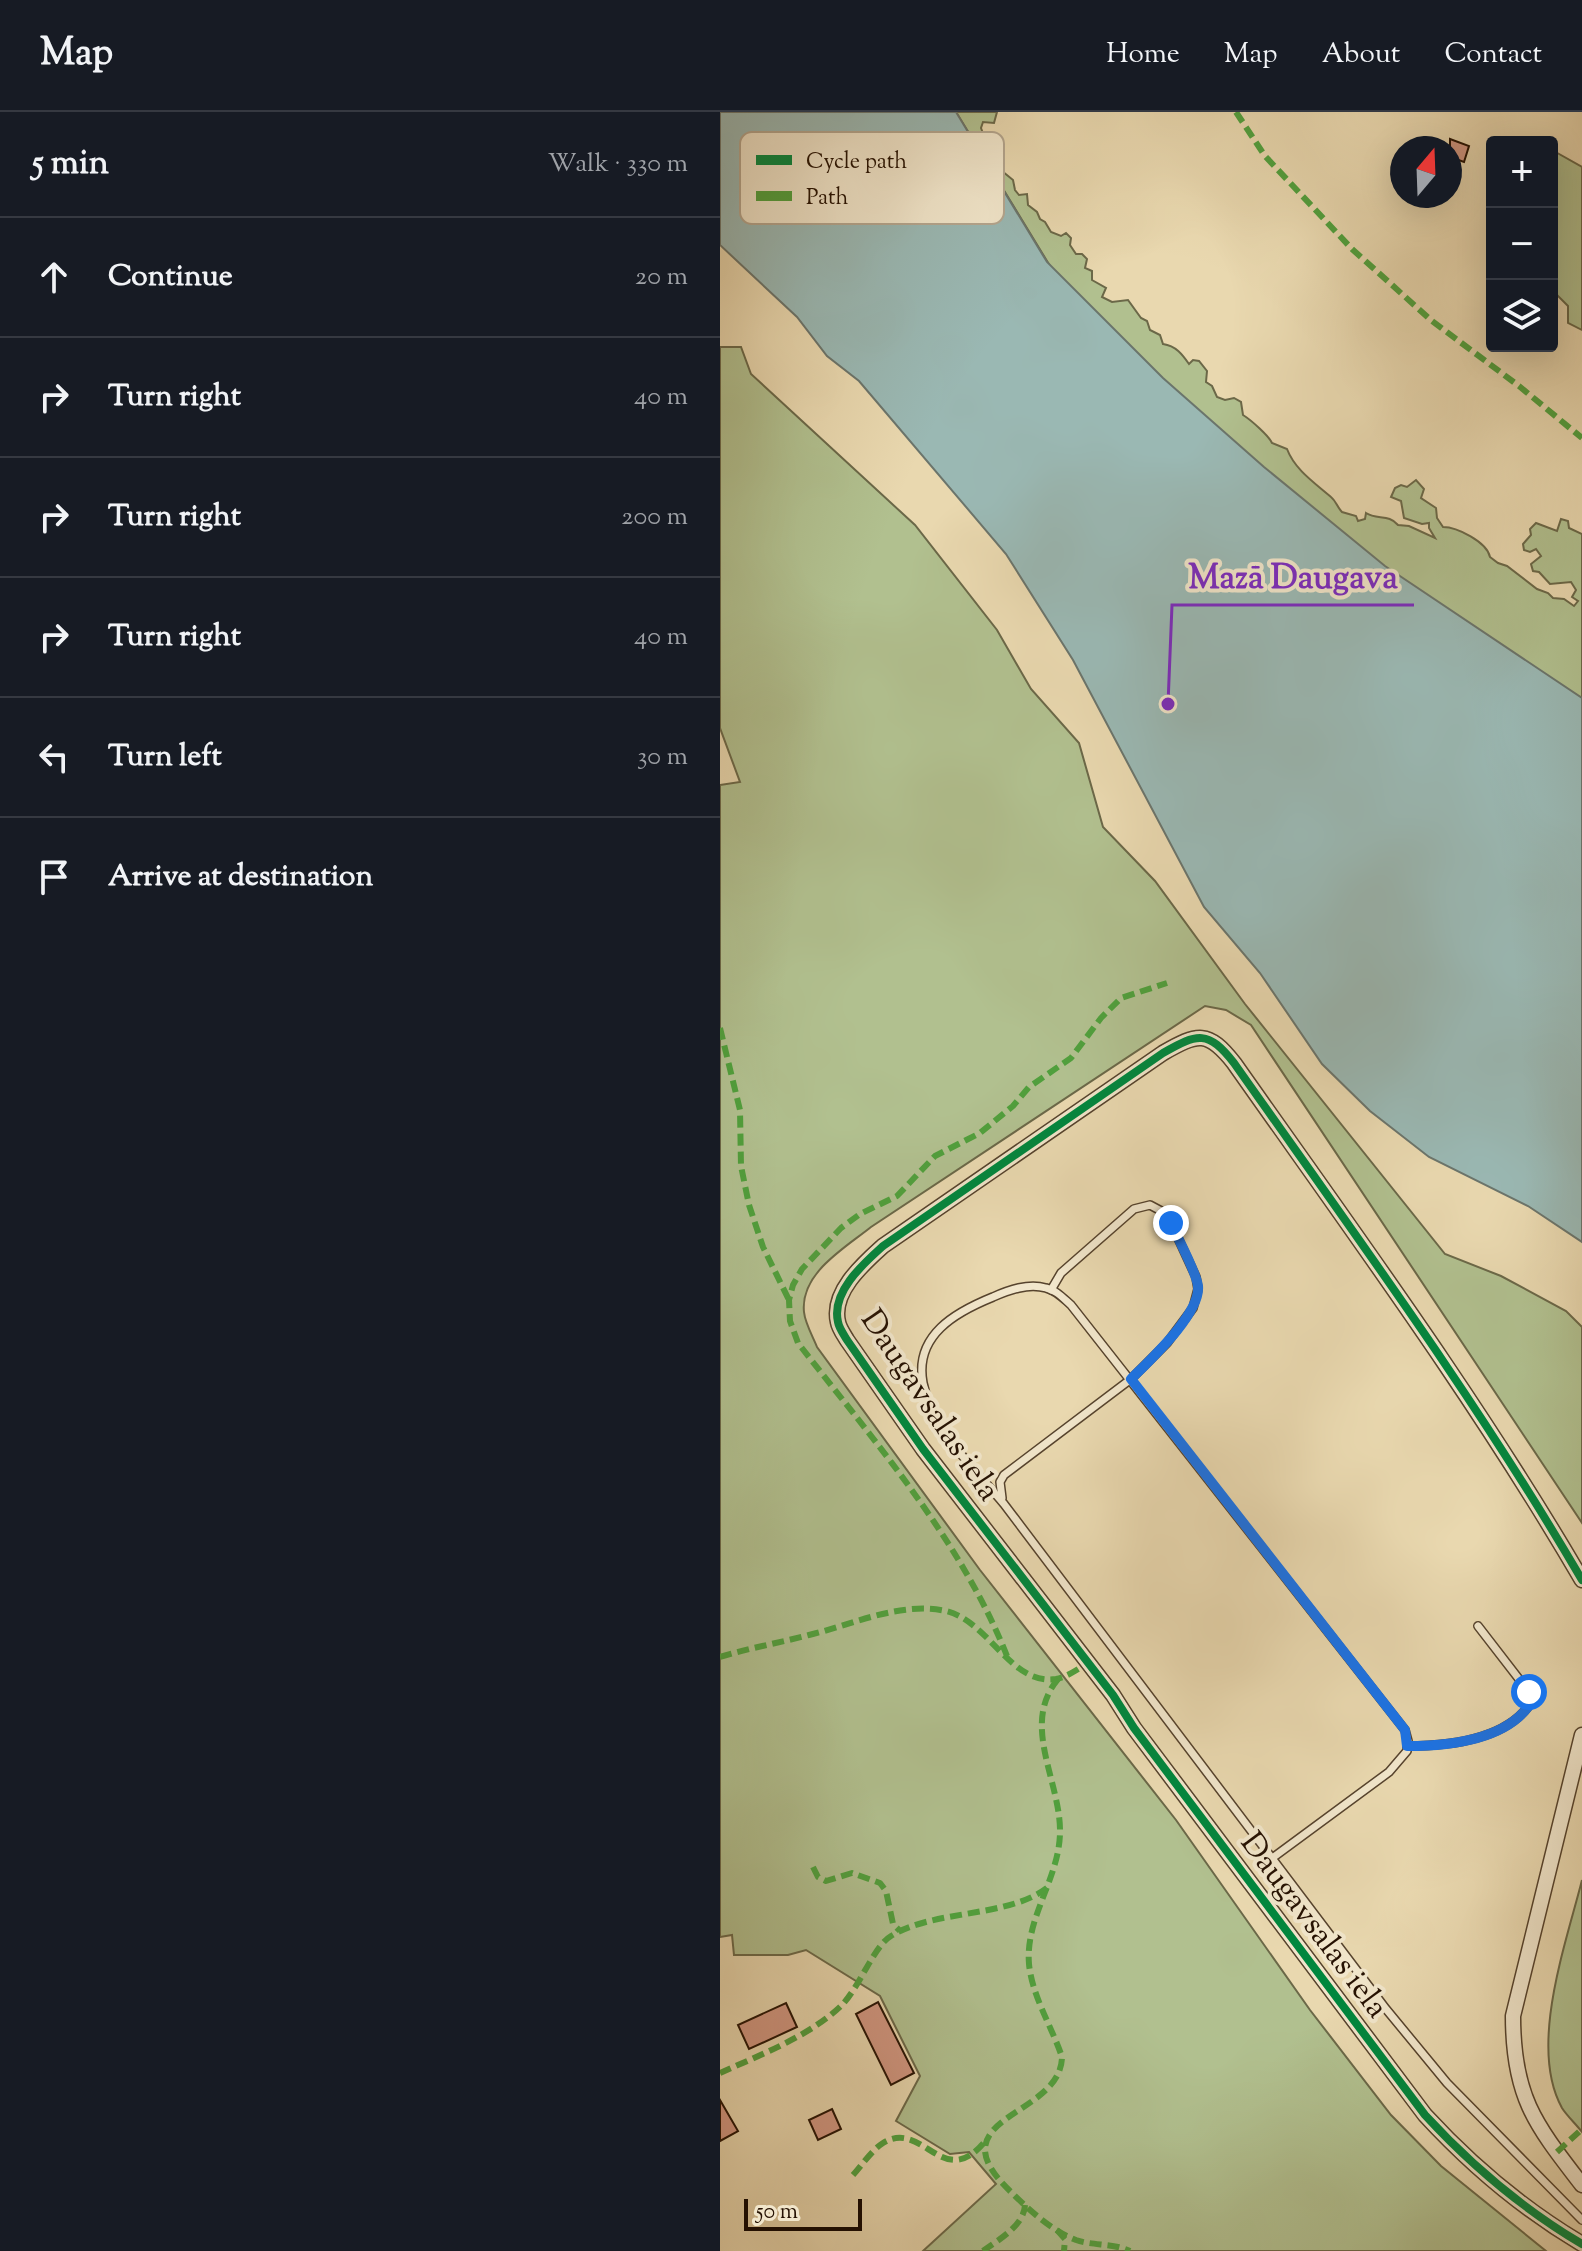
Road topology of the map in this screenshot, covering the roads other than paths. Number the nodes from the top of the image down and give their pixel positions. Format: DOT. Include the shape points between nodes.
graph roads {
  1 [pos="1051,1290"];
  2 [pos="1131,1379"];
  3 [pos="1004,1504"];
  4 [pos="1582,1580"];
  5 [pos="1478,1626"];
  6 [pos="1582,1735"];
  7 [pos="1407,1746"];
  8 [pos="1271,1859"];
  9 [pos="1582,2185"];
  10 [pos="1582,2220"];
  11 [pos="1582,2244"];
  1 -- 2 [label="lane" via="1071,1305"];
  1 -- 2 [label="lane" via="1061,1273 1134,1209 1150,1205 1165,1213 1196,1277 1197,1299 1167,1343"];
  1 -- 3 [label="lane" via="1028,1286 971,1306 949,1318 924,1351 923,1385 934,1413"];
  2 -- 3 [label="lane" via="1004,1475"];
  2 -- 7 [label="lane" via="1405,1730"];
  3 -- 8 [label="lane"];
  4 -- 11 [label="street, Daugavsalas iela" via="1423,1331 1234,1063 1206,1037 1189,1038 1163,1053 883,1246 862,1265 838,1305 838,1322 847,1340 923,1449 1425,2115 1495,2183"];
  5 -- 7 [label="lane" via="1529,1692 1528,1707 1506,1727 1486,1735"];
  6 -- 9 [label="street" via="1513,2016 1513,2038 1519,2081 1531,2114"];
  7 -- 8 [label="lane" via="1389,1772"];
  8 -- 10 [label="lane" via="1447,2083"];
}
